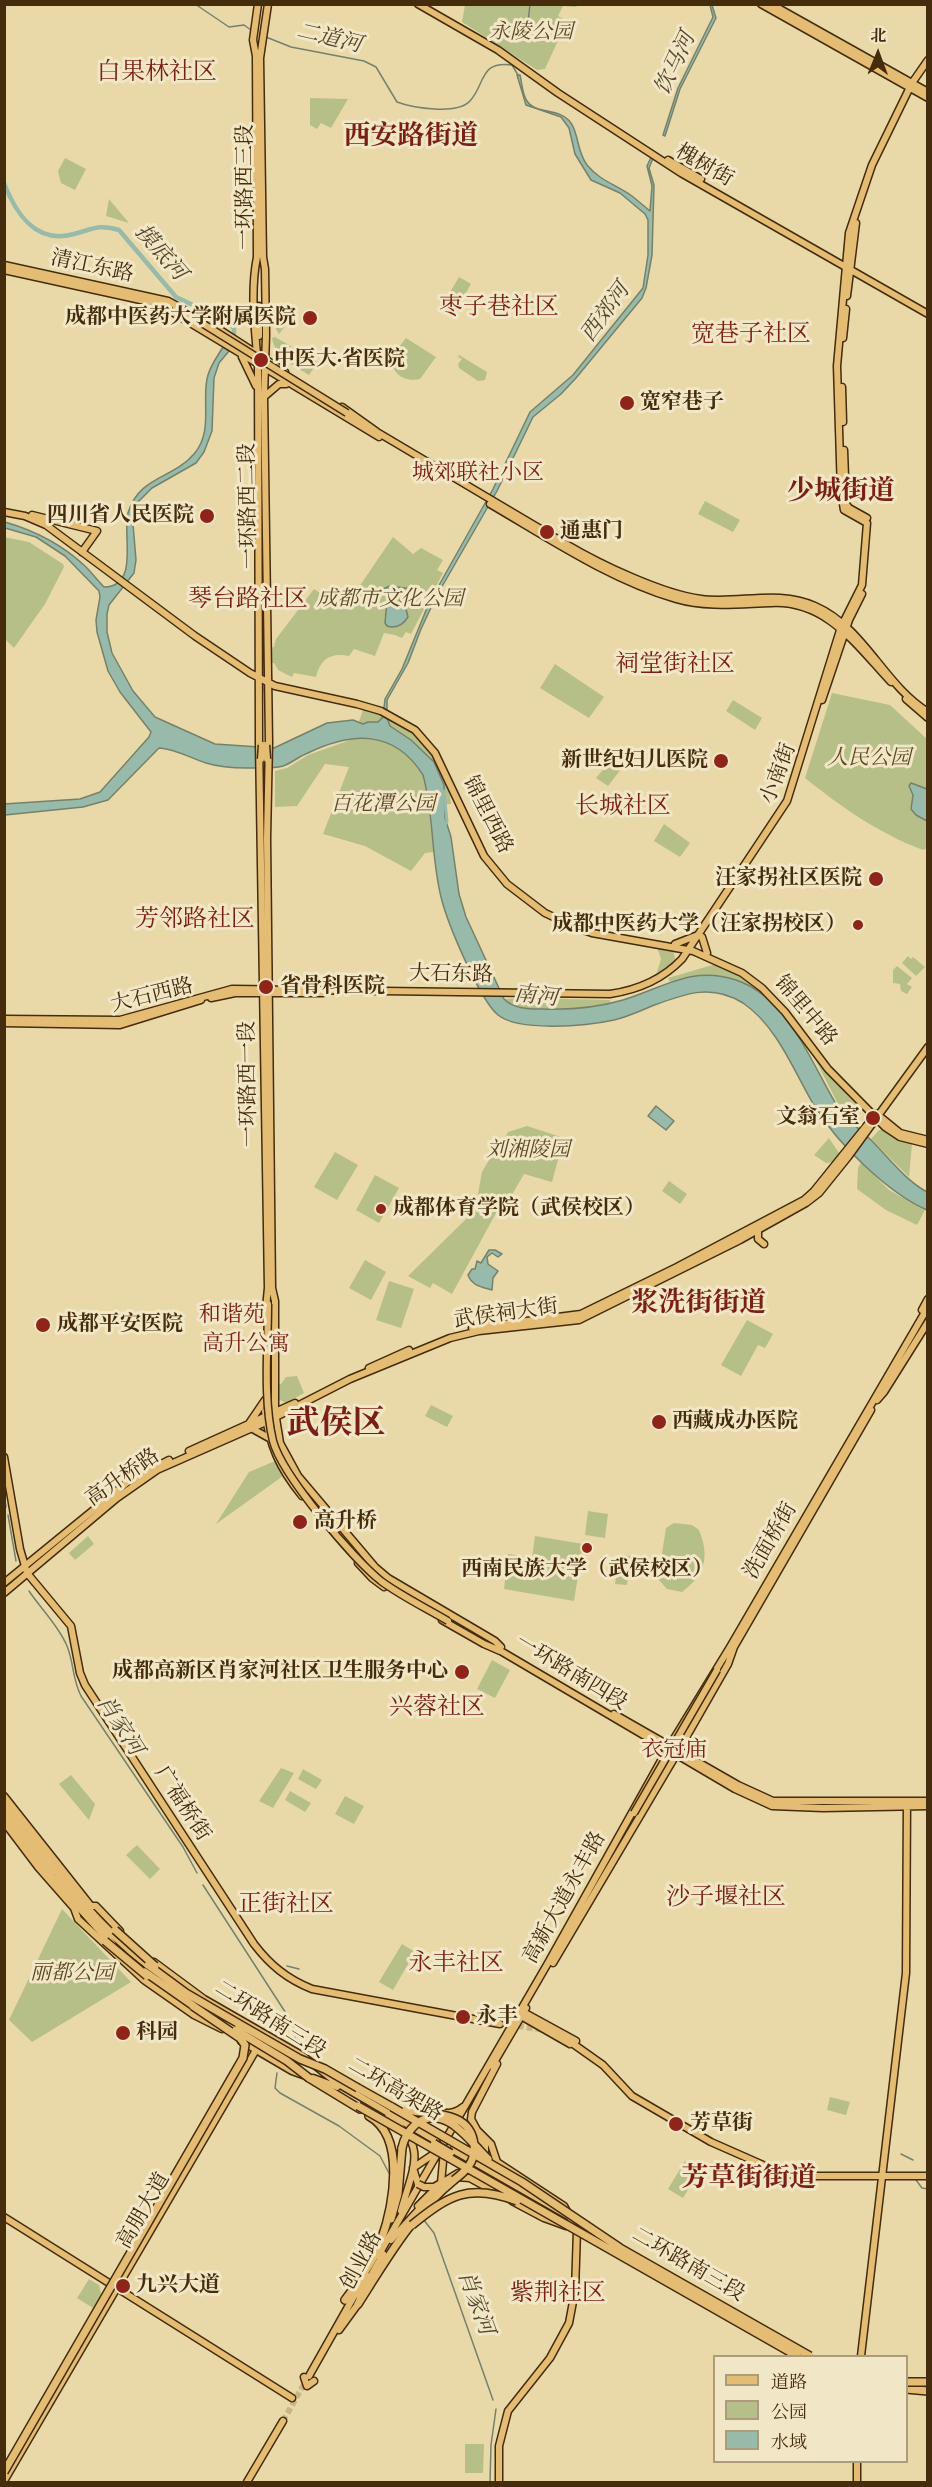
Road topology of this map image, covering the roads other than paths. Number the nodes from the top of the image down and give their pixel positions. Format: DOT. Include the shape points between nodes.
graph roads {
  1 [pos="263,4"];
  2 [pos="418,4"];
  3 [pos="425,4"];
  4 [pos="771,4"];
  5 [pos="762,5"];
  6 [pos="258,57"];
  7 [pos="927,60"];
  8 [pos="927,68"];
  9 [pos="546,82"];
  10 [pos="913,87"];
  11 [pos="927,92"];
  12 [pos="927,98"];
  13 [pos="4,265"];
  14 [pos="848,266"];
  15 [pos="4,270"];
  16 [pos="157,301"];
  17 [pos="927,310"];
  18 [pos="927,314"];
  19 [pos="261,336"];
  20 [pos="240,342"];
  21 [pos="266,345"];
  22 [pos="257,352"];
  23 [pos="240,354"];
  24 [pos="265,357"];
  25 [pos="258,365"];
  26 [pos="265,369"];
  27 [pos="281,369"];
  28 [pos="288,384"];
  29 [pos="257,388"];
  30 [pos="264,396"];
  31 [pos="376,434"];
  32 [pos="4,510"];
  33 [pos="57,521"];
  34 [pos="55,531"];
  35 [pos="83,551"];
  36 [pos="844,626"];
  37 [pos="260,676"];
  38 [pos="268,680"];
  39 [pos="264,691"];
  40 [pos="917,711"];
  41 [pos="927,712"];
  42 [pos="927,718"];
  43 [pos="927,723"];
  44 [pos="264,745"];
  45 [pos="700,936"];
  46 [pos="675,946"];
  47 [pos="691,950"];
  48 [pos="705,954"];
  49 [pos="687,960"];
  50 [pos="679,963"];
  51 [pos="267,991"];
  52 [pos="504,994"];
  53 [pos="4,1021"];
  54 [pos="927,1045"];
  55 [pos="876,1117"];
  56 [pos="927,1140"];
  57 [pos="927,1144"];
  58 [pos="850,1152"];
  59 [pos="758,1230"];
  60 [pos="737,1238"];
  61 [pos="764,1245"];
  62 [pos="270,1288"];
  63 [pos="927,1299"];
  64 [pos="927,1307"];
  65 [pos="927,1314"];
  66 [pos="927,1322"];
  67 [pos="884,1384"];
  68 [pos="265,1400"];
  69 [pos="875,1400"];
  70 [pos="275,1401"];
  71 [pos="295,1403"];
  72 [pos="286,1412"];
  73 [pos="275,1414"];
  74 [pos="266,1419"];
  75 [pos="249,1426"];
  76 [pos="277,1430"];
  77 [pos="269,1439"];
  78 [pos="4,1457"];
  79 [pos="26,1569"];
  80 [pos="4,1583"];
  81 [pos="4,1593"];
  82 [pos="732,1647"];
  83 [pos="501,1649"];
  84 [pos="668,1748"];
  85 [pos="677,1753"];
  86 [pos="4,1796"];
  87 [pos="927,1801"];
  88 [pos="4,1804"];
  89 [pos="907,1804"];
  90 [pos="927,1806"];
  91 [pos="4,1815"];
  92 [pos="4,1822"];
  93 [pos="618,1846"];
  94 [pos="91,1906"];
  95 [pos="74,1908"];
  96 [pos="186,1993"];
  97 [pos="175,1995"];
  98 [pos="193,2006"];
  99 [pos="449,2014"];
  100 [pos="522,2014"];
  101 [pos="500,2024"];
  102 [pos="510,2025"];
  103 [pos="569,2040"];
  104 [pos="254,2048"];
  105 [pos="499,2055"];
  106 [pos="491,2064"];
  107 [pos="610,2070"];
  108 [pos="375,2097"];
  109 [pos="363,2103"];
  110 [pos="469,2103"];
  111 [pos="383,2112"];
  112 [pos="452,2131"];
  113 [pos="422,2132"];
  114 [pos="442,2150"];
  115 [pos="468,2159"];
  116 [pos="436,2160"];
  117 [pos="412,2168"];
  118 [pos="487,2174"];
  119 [pos="927,2175"];
  120 [pos="881,2176"];
  121 [pos="505,2181"];
  122 [pos="522,2182"];
  123 [pos="440,2184"];
  124 [pos="531,2200"];
  125 [pos="4,2217"];
  126 [pos="573,2218"];
  127 [pos="399,2220"];
  128 [pos="412,2225"];
  129 [pos="575,2228"];
  130 [pos="391,2240"];
  131 [pos="381,2242"];
  132 [pos="118,2275"];
  133 [pos="117,2287"];
  134 [pos="345,2300"];
  135 [pos="358,2304"];
  136 [pos="345,2312"];
  137 [pos="330,2331"];
  138 [pos="795,2355"];
  139 [pos="795,2355"];
  140 [pos="808,2355"];
  141 [pos="814,2355"];
  142 [pos="861,2355"];
  143 [pos="65,2372"];
  144 [pos="908,2381"];
  145 [pos="927,2386"];
  146 [pos="908,2389"];
  147 [pos="292,2398"];
  148 [pos="857,2463"];
  149 [pos="4,2473"];
  150 [pos="4,2481"];
  151 [pos="247,2482"];
  152 [pos="252,2482"];
  153 [pos="497,2482"];
  154 [pos="857,2482"];
  1 -- 6 [label="main road, 一环路西三段"];
  1 -- 6 [label="main road"];
  1 -- 6 [label="main road, 一环路西三段" via="253,40"];
  2 -- 9 [label="main road"];
  3 -- 9 [label="main road" via="499,48"];
  4 -- 10 [label="main road"];
  5 -- 10 [label="main road"];
  6 -- 19 [label="main road, 一环路西三段"];
  7 -- 10 [label="main road"];
  8 -- 10 [label="main road"];
  9 -- 14 [label="main road, 槐树街"];
  10 -- 11 [label="main road"];
  10 -- 12 [label="main road"];
  10 -- 14 [label="main road" via="875,167 855,225"];
  13 -- 16 [label="main road, 清江东路"];
  14 -- 17 [label="main road"];
  14 -- 18 [label="main road"];
  14 -- 36 [label="main road, 小南街" via="841,366 846,504 871,522 865,587"];
  15 -- 16 [label="main road, 清江东路"];
  16 -- 20 [label="main road, 清江东路" via="179,305"];
  16 -- 23 [label="main road, 清江东路"];
  16 -- 31 [label="main road, bridge" via="175,308"];
  19 -- 20 [label="main road"];
  19 -- 21 [label="main road"];
  19 -- 22 [label="main road"];
  20 -- 22 [label="main road, 清江东路"];
  21 -- 24 [label="main road"];
  21 -- 27 [label="main road"];
  22 -- 24 [label="main road, 清江东路"];
  22 -- 25 [label="main road"];
  23 -- 25 [label="main road, 清江东路"];
  23 -- 29 [label="main road"];
  24 -- 26 [label="main road"];
  24 -- 27 [label="main road, 清江东路"];
  25 -- 26 [label="main road, 清江东路"];
  25 -- 29 [label="main road, 一环路西二段"];
  26 -- 28 [label="main road, 清江东路"];
  26 -- 30 [label="main road, 一环路西二段"];
  27 -- 31 [label="main road, 清江东路" via="352,413"];
  28 -- 30 [label="main road" via="279,384"];
  28 -- 31 [label="main road, 清江东路"];
  29 -- 37 [label="main road, 一环路西二段"];
  30 -- 38 [label="main road, 一环路西二段"];
  31 -- 36 [label="main road" via="604,567 690,597 801,600"];
  32 -- 33 [label="main road"];
  32 -- 34 [label="main road, 锦里西路"];
  33 -- 34 [label="main road"];
  33 -- 35 [label="main road" via="97,531"];
  34 -- 35 [label="main road, 锦里西路"];
  35 -- 37 [label="main road, 锦里西路"];
  36 -- 40 [label="main road"];
  36 -- 41 [label="main road"];
  36 -- 45 [label="main road, 小南街" via="790,801"];
  37 -- 38 [label="main road, 锦里西路"];
  37 -- 44 [label="main road"];
  38 -- 44 [label="main road"];
  38 -- 46 [label="main road, 锦里西路" via="384,712 416,728 435,749 490,861 507,882 550,913 592,931"];
  39 -- 44 [label="main road"];
  40 -- 42 [label="main road"];
  40 -- 43 [label="main road"];
  44 -- 51 [label="main road, 一环路西一段, bridge"];
  45 -- 46 [label="main road"];
  45 -- 47 [label="main road, 小南街"];
  45 -- 48 [label="main road"];
  46 -- 47 [label="main road, 锦里西路"];
  46 -- 50 [label="main road"];
  47 -- 48 [label="main road, 锦里中路"];
  47 -- 49 [label="main road, 大石东路"];
  47 -- 50 [label="main road, 大石东路"];
  48 -- 49 [label="main road"];
  48 -- 55 [label="main road, 锦里中路" via="738,967 769,991 833,1071"];
  49 -- 52 [label="main road, 大石东路" via="662,980 610,998"];
  50 -- 52 [label="main road, 大石东路" via="650,982 610,994"];
  51 -- 52 [label="main road, 大石东路"];
  51 -- 52 [label="main road, 大石东路"];
  51 -- 53 [label="main road, 大石西路" via="226,990 120,1020"];
  51 -- 62 [label="main road, 一环路西一段"];
  54 -- 55 [label="main road"];
  55 -- 56 [label="main road" via="900,1133"];
  55 -- 57 [label="main road" via="900,1137"];
  55 -- 58 [label="main road"];
  58 -- 59 [label="main road" via="819,1193"];
  58 -- 60 [label="main road" via="804,1200"];
  59 -- 60 [label="main road"];
  59 -- 61 [label="main road" via="758,1239"];
  60 -- 71 [label="main road, 武侯祠大街" via="581,1314 454,1332"];
  60 -- 72 [label="main road, 武侯祠大街" via="579,1320 479,1330 450,1338 350,1379"];
  62 -- 68 [label="main road, 一环路西一段" via="266,1304"];
  62 -- 70 [label="main road, 一环路西一段" via="275,1301"];
  62 -- 83 [label="main road, 一环路南四段, bridge" via="272,1414 279,1448 290,1471 377,1573"];
  63 -- 69 [label="main road"];
  64 -- 67 [label="main road"];
  65 -- 67 [label="main road"];
  66 -- 69 [label="main road" via="884,1392"];
  67 -- 69 [label="main road"];
  68 -- 74 [label="main road, 一环路西一段"];
  68 -- 75 [label="main road"];
  69 -- 82 [label="main road, 洗面桥街"];
  70 -- 71 [label="main road" via="279,1406"];
  70 -- 73 [label="main road, 一环路西一段"];
  71 -- 73 [label="main road, 武侯祠大街"];
  72 -- 73 [label="main road, 武侯祠大街"];
  72 -- 76 [label="main road"];
  73 -- 74 [label="main road, 高升桥路"];
  73 -- 76 [label="main road, 一环路西一段"];
  74 -- 75 [label="main road, 高升桥路"];
  74 -- 77 [label="main road, 一环路西一段"];
  75 -- 77 [label="main road"];
  75 -- 79 [label="main road, 高升桥路" via="129,1481"];
  76 -- 83 [label="main road, 一环路西一段" via="298,1476 375,1567 495,1641"];
  77 -- 83 [label="main road, 一环路西一段" via="286,1477 372,1578 481,1643"];
  78 -- 79 [label="main road"];
  79 -- 80 [label="main road, 高升桥路"];
  79 -- 81 [label="main road, 高升桥路"];
  79 -- 99 [label="main road, 广福桥街" via="69,1623 84,1685 254,1944 277,1970 312,1989"];
  82 -- 84 [label="main road, 洗面桥街"];
  82 -- 85 [label="main road, 洗面桥街" via="728,1664"];
  82 -- 93 [label="main road, 洗面桥街, bridge"];
  83 -- 84 [label="main road, 一环路南四段"];
  84 -- 85 [label="main road, 一环路南四段"];
  84 -- 93 [label="main road, 高新大道永丰路" via="623,1827"];
  85 -- 89 [label="main road, 一环路南四段" via="735,1789 772,1806"];
  85 -- 93 [label="main road, 高新大道永丰路"];
  86 -- 94 [label="main road, 二环路南三段"];
  87 -- 89 [label="main road"];
  88 -- 96 [label="highway, 二环高架路, bridge" via="91,1911 134,1954"];
  89 -- 90 [label="main road"];
  89 -- 120 [label="main road" via="906,1973"];
  91 -- 97 [label="highway, 二环高架路, bridge" via="97,1929"];
  92 -- 95 [label="main road, 二环路南三段"];
  93 -- 100 [label="main road, 高新大道永丰路"];
  93 -- 102 [label="main road, 高新大道永丰路"];
  94 -- 96 [label="highway, bridge"];
  94 -- 109 [label="main road, 二环路南三段" via="96,1906 152,1961 204,1999 303,2056"];
  95 -- 97 [label="highway, bridge" via="105,1941 166,1992"];
  95 -- 104 [label="main road, 二环路南三段" via="78,1919 138,1975 194,2015"];
  96 -- 108 [label="highway, 二环高架路, bridge"];
  97 -- 98 [label="highway, 二环高架路, bridge"];
  98 -- 109 [label="highway, 二环高架路, bridge" via="309,2078"];
  98 -- 132 [label="highway, bridge" via="240,2038 243,2058"];
  99 -- 101 [label="main road"];
  99 -- 102 [label="main road"];
  100 -- 105 [label="main road, 高新大道永丰路"];
  100 -- 107 [label="main road" via="584,2045"];
  102 -- 106 [label="main road, 高新大道永丰路"];
  103 -- 107 [label="main road"];
  104 -- 109 [label="main road, 二环路南三段" via="292,2071 333,2085"];
  104 -- 133 [label="main road, 高朋大道"];
  105 -- 106 [label="main road, 高新大道永丰路"];
  105 -- 126 [label="main road" via="471,2119 491,2144 497,2162 564,2206"];
  106 -- 110 [label="main road, 高新大道永丰路"];
  107 -- 120 [label="main road" via="643,2101 711,2142 781,2172"];
  108 -- 122 [label="highway, 二环高架路, bridge"];
  108 -- 128 [label="highway, bridge" via="406,2110 455,2118 467,2125 473,2136 474,2151 468,2166"];
  109 -- 111 [label="main road, 二环路南三段"];
  109 -- 124 [label="highway, 二环高架路, bridge"];
  109 -- 131 [label="highway, bridge" via="362,2112 383,2127 391,2147 393,2186"];
  110 -- 111 [label="main road, bridge" via="448,2114 423,2107"];
  110 -- 112 [label="main road, 高新大道永丰路, bridge"];
  110 -- 121 [label="main road, bridge" via="469,2125 488,2144 495,2167"];
  111 -- 113 [label="main road, 二环路南三段"];
  111 -- 117 [label="main road, bridge" via="410,2136 414,2149"];
  111 -- 118 [label="main road, 二环路南三段, bridge"];
  112 -- 113 [label="main road, bridge" via="447,2118 425,2110 416,2120"];
  112 -- 114 [label="main road, 高新大道永丰路, bridge"];
  112 -- 115 [label="main road, bridge" via="466,2129 484,2143 483,2156"];
  113 -- 115 [label="main road, 二环路南三段, bridge"];
  114 -- 116 [label="main road, 高新大道永丰路, bridge"];
  114 -- 117 [label="main road"];
  114 -- 123 [label="main road"];
  115 -- 121 [label="main road, 二环路南三段"];
  116 -- 127 [label="main road, 创业路"];
  117 -- 123 [label="main road, bridge" via="421,2186"];
  117 -- 127 [label="main road"];
  118 -- 123 [label="main road, bridge" via="459,2173"];
  118 -- 124 [label="main road, 二环路南三段, bridge"];
  119 -- 120 [label="main road"];
  120 -- 142 [label="main road"];
  121 -- 124 [label="main road, 二环路南三段"];
  122 -- 131 [label="highway, bridge" via="487,2157 453,2123 434,2118 420,2121 404,2140 398,2194"];
  122 -- 140 [label="highway, 二环高架路, bridge" via="620,2248"];
  123 -- 127 [label="main road"];
  124 -- 126 [label="main road, 二环路南三段"];
  124 -- 128 [label="highway, bridge" via="468,2192 437,2205"];
  124 -- 129 [label="main road, 二环路南三段"];
  124 -- 138 [label="highway, 二环高架路, bridge"];
  125 -- 133 [label="main road"];
  126 -- 129 [label="main road"];
  126 -- 141 [label="main road, 二环路南三段"];
  127 -- 130 [label="main road, 创业路"];
  127 -- 136 [label="main road, 创业路"];
  128 -- 135 [label="highway"];
  129 -- 130 [label="main road" via="544,2218 470,2178 457,2176"];
  129 -- 139 [label="main road, 二环路南三段"];
  129 -- 153 [label="main road" via="569,2311 548,2355 506,2410 496,2446"];
  130 -- 135 [label="main road, 创业路"];
  131 -- 134 [label="highway"];
  132 -- 143 [label="highway, bridge" via="78,2341"];
  132 -- 149 [label="highway, bridge"];
  133 -- 143 [label="main road, 高朋大道"];
  133 -- 147 [label="main road"];
  133 -- 150 [label="main road, 高朋大道"];
  135 -- 136 [label="main road, 创业路" via="310,2378"];
  136 -- 137 [label="main road"];
  143 -- 149 [label="main road, 高朋大道"];
  144 -- 145 [label="highway, bridge"];
  145 -- 146 [label="highway"];
  148 -- 154 [label="main road"];
  151 -- 152 [label="main road" via="285,2421"];
}
